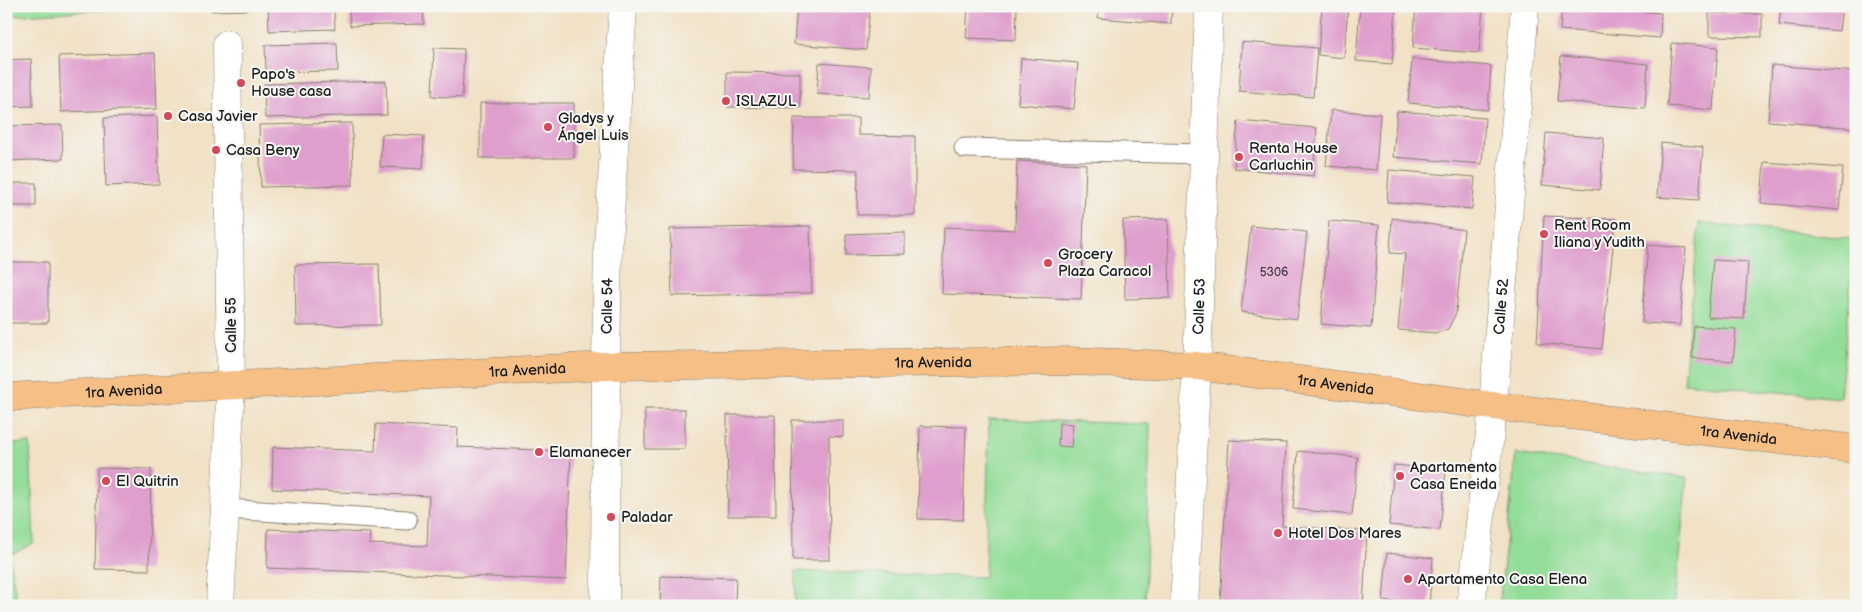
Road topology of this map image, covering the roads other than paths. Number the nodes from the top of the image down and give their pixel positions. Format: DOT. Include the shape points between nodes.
graph roads {
  1 [pos="623,6"];
  2 [pos="1210,6"];
  3 [pos="1525,6"];
  4 [pos="227,44"];
  5 [pos="964,148"];
  6 [pos="1203,154"];
  7 [pos="606,366"];
  8 [pos="1197,366"];
  9 [pos="231,385"];
  10 [pos="6,397"];
  11 [pos="1493,406"];
  12 [pos="1856,450"];
  13 [pos="226,509"];
  14 [pos="407,520"];
  15 [pos="220,606"];
  16 [pos="605,606"];
  17 [pos="1184,606"];
  18 [pos="1471,606"];
  1 -- 7 [label="street, Calle 54" via="608,245"];
  2 -- 6 [label="street, Calle 53"];
  3 -- 11 [label="street, Calle 52"];
  4 -- 9 [label="street, Calle 55"];
  5 -- 6 [label="lane"];
  6 -- 8 [label="street, Calle 53"];
  7 -- 8 [label="main road, 1ra Avenida" via="1068,361"];
  7 -- 9 [label="main road, 1ra Avenida"];
  7 -- 16 [label="street, Calle 54"];
  8 -- 11 [label="main road, 1ra Avenida"];
  8 -- 17 [label="street, Calle 53"];
  9 -- 10 [label="main road, 1ra Avenida"];
  9 -- 13 [label="street, Calle 55"];
  11 -- 12 [label="main road, 1ra Avenida"];
  11 -- 18 [label="street, Calle 52"];
  13 -- 14 [label="lane"];
  13 -- 15 [label="street, Calle 55"];
}
